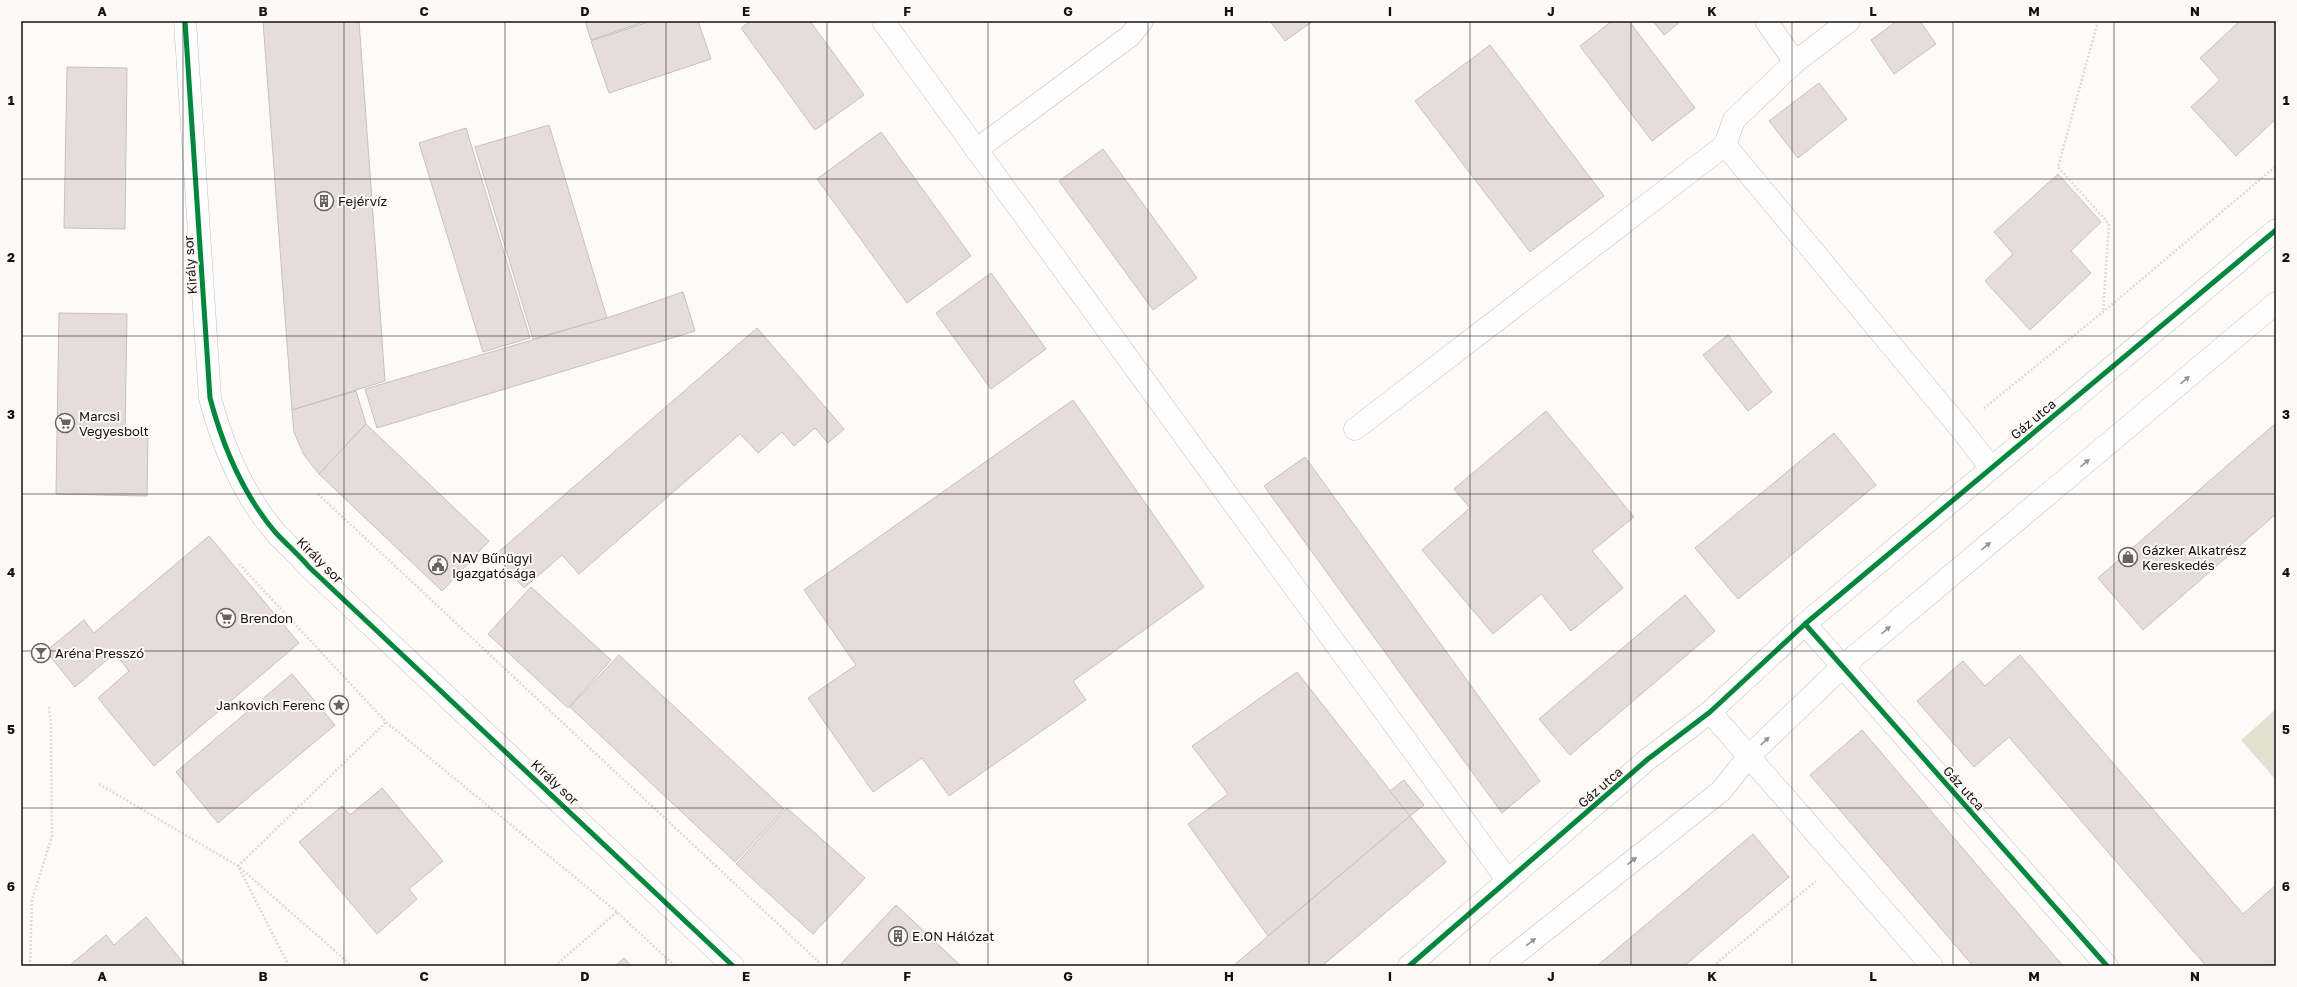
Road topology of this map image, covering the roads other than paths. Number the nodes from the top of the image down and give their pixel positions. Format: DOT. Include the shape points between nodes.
graph roads {
  1 [pos="185,21"];
  2 [pos="883,21"];
  3 [pos="1142,21"];
  4 [pos="1766,21"];
  5 [pos="1849,21"];
  6 [pos="1796,62"];
  7 [pos="1725,145"];
  8 [pos="976,150"];
  9 [pos="2276,230"];
  10 [pos="2276,304"];
  11 [pos="1355,428"];
  12 [pos="1991,468"];
  13 [pos="1805,624"];
  14 [pos="1842,667"];
  15 [pos="1710,712"];
  16 [pos="1748,757"];
  17 [pos="1508,881"];
  18 [pos="733,966"];
  19 [pos="1409,966"];
  20 [pos="1500,966"];
  21 [pos="1932,966"];
  22 [pos="2107,966"];
  1 -- 18 [label="street, Király sor" via="210,398 218,428 233,465 252,500 276,532 309,567"];
  2 -- 8 [label="street"];
  3 -- 8 [label="street" via="1130,36"];
  4 -- 6 [label="street"];
  5 -- 6 [label="street"];
  6 -- 7 [label="street" via="1734,120"];
  7 -- 11 [label="street"];
  7 -- 12 [label="street"];
  8 -- 17 [label="street"];
  9 -- 12 [label="street, Gáz utca"];
  14 -- 10 [label="street, one-way"];
  12 -- 13 [label="street, Gáz utca"];
  13 -- 14 [label="street, Gáz utca"];
  13 -- 15 [label="street, Gáz utca"];
  16 -- 14 [label="street, one-way"];
  14 -- 22 [label="street, Gáz utca"];
  15 -- 16 [label="street"];
  15 -- 17 [label="street, Gáz utca" via="1648,759"];
  20 -- 16 [label="street, one-way" via="1721,791"];
  16 -- 21 [label="street"];
  17 -- 19 [label="street, Gáz utca"];
}
